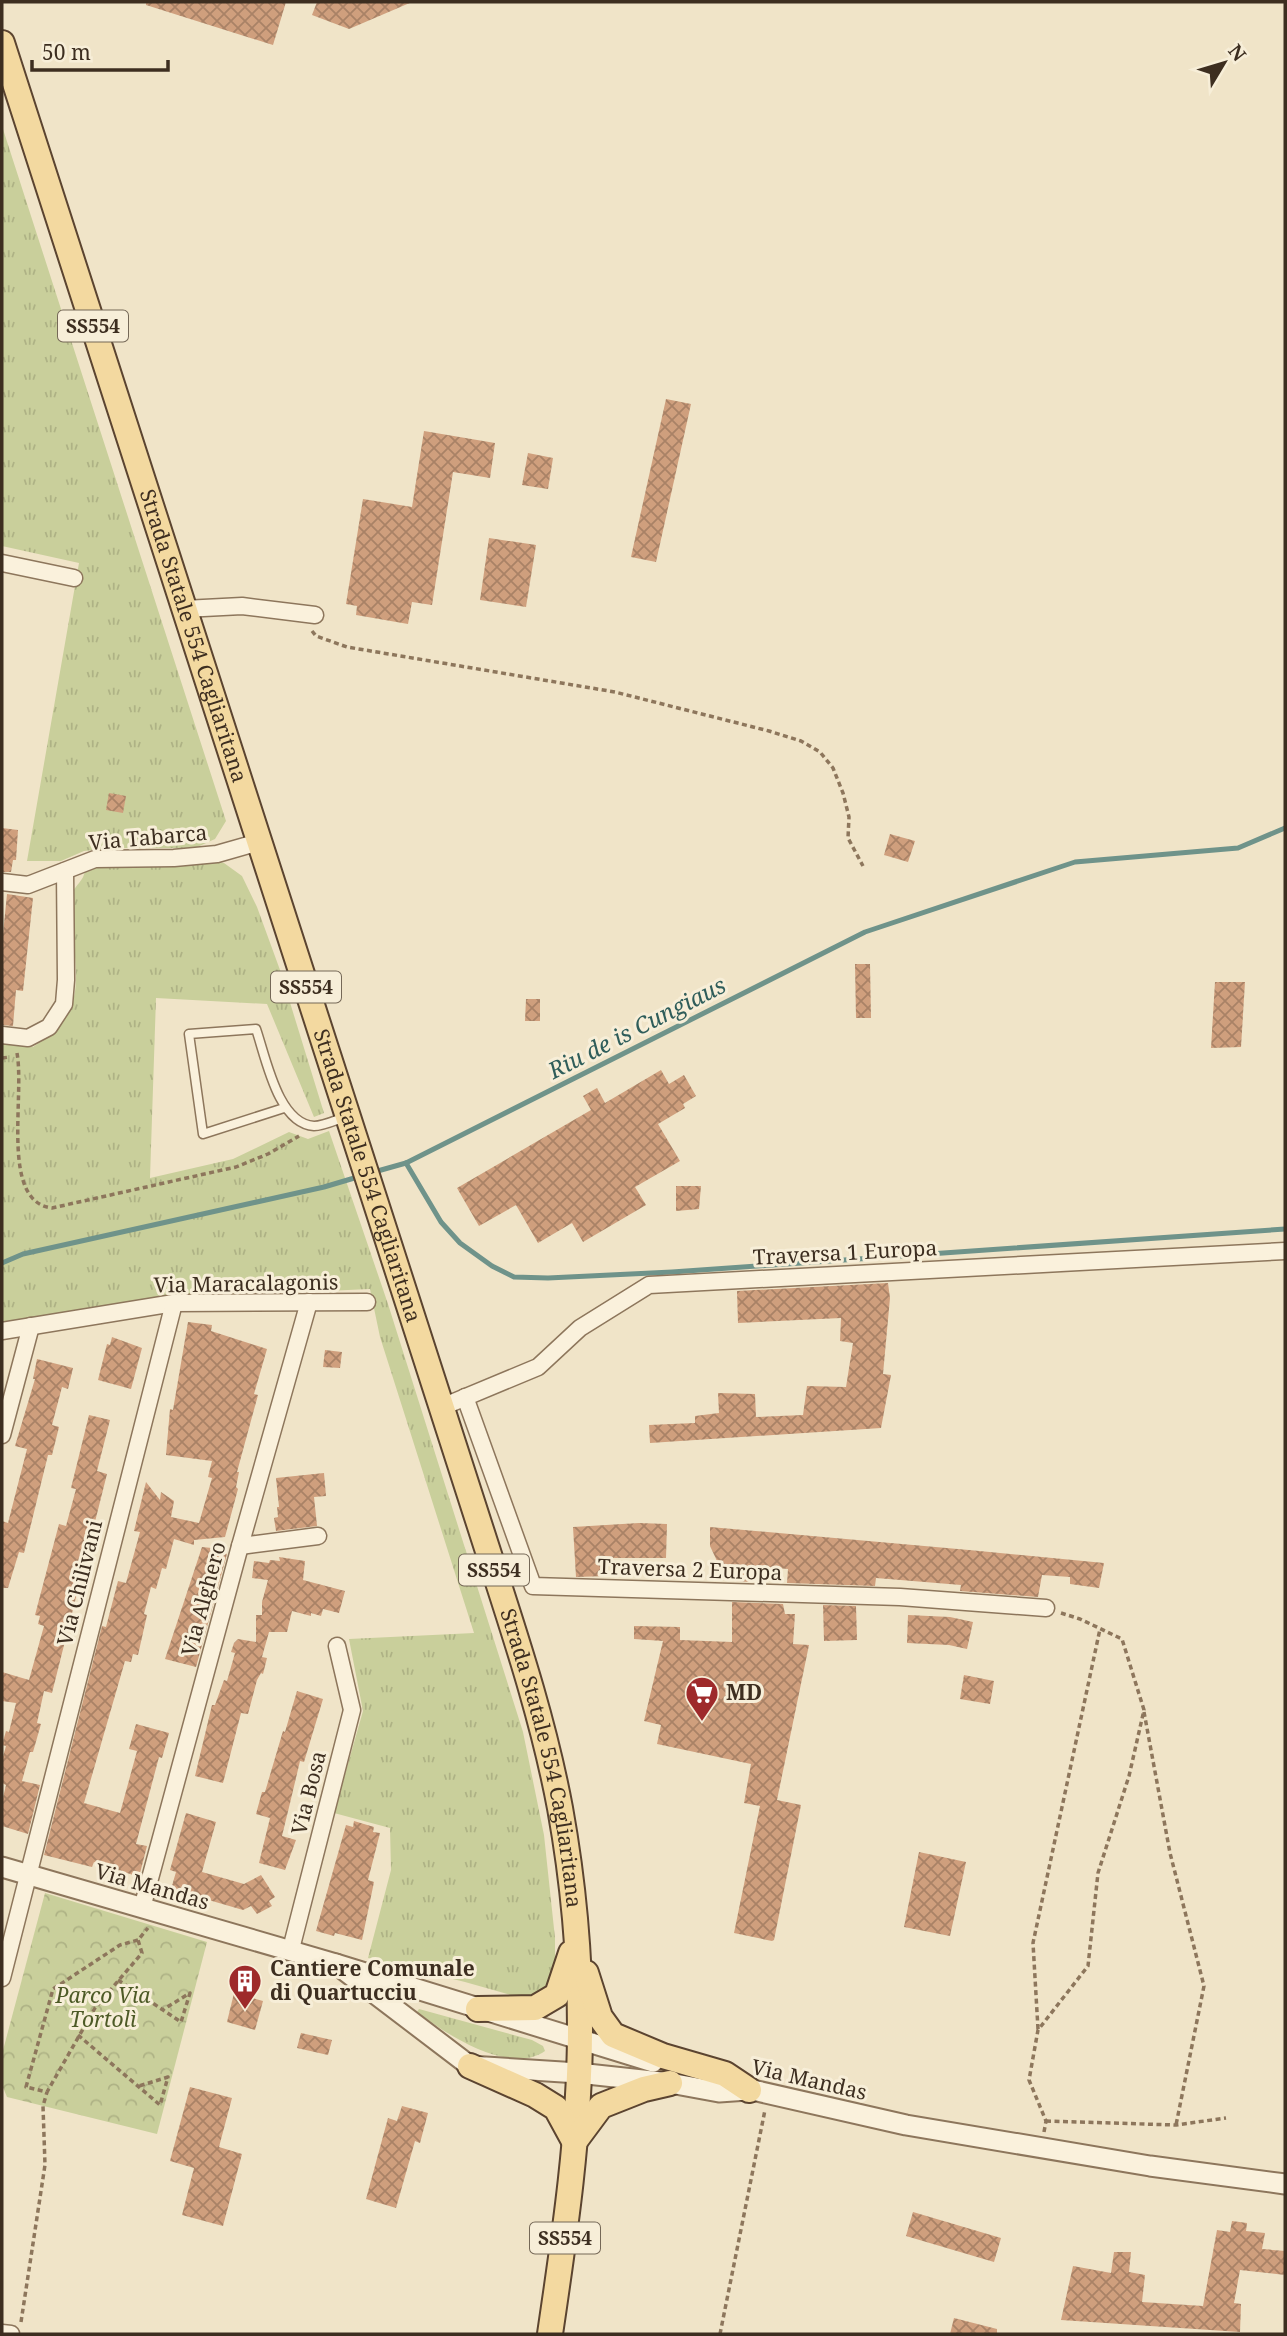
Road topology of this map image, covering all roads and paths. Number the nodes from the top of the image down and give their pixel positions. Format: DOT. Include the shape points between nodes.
graph roads {
  1 [pos="2,43"];
  2 [pos="2,563"];
  3 [pos="74,578"];
  4 [pos="184,609"];
  5 [pos="293,613"];
  6 [pos="314,615"];
  7 [pos="259,842"];
  8 [pos="863,866"];
  9 [pos="65,871"];
  10 [pos="2,882"];
  11 [pos="15,1037"];
  12 [pos="10,1057"];
  13 [pos="2,1058"];
  14 [pos="284,1108"];
  15 [pos="351,1124"];
  16 [pos="308,1125"];
  17 [pos="12,1130"];
  18 [pos="29,1202"];
  19 [pos="1285,1251"];
  20 [pos="309,1302"];
  21 [pos="174,1303"];
  22 [pos="367,1303"];
  23 [pos="30,1326"];
  24 [pos="2,1331"];
  25 [pos="465,1397"];
  26 [pos="442,1407"];
  27 [pos="2,1435"];
  28 [pos="318,1536"];
  29 [pos="240,1546"];
  30 [pos="1046,1608"];
  31 [pos="1100,1629"];
  32 [pos="337,1646"];
  33 [pos="1144,1710"];
  34 [pos="2,1867"];
  35 [pos="27,1874"];
  36 [pos="151,1911"];
  37 [pos="576,1939"];
  38 [pos="138,1940"];
  39 [pos="291,1950"];
  40 [pos="336,1964"];
  41 [pos="2,1978"];
  42 [pos="118,1980"];
  43 [pos="164,2009"];
  44 [pos="478,2009"];
  45 [pos="1038,2030"];
  46 [pos="78,2035"];
  47 [pos="580,2040"];
  48 [pos="470,2066"];
  49 [pos="578,2073"];
  50 [pos="670,2083"];
  51 [pos="139,2086"];
  52 [pos="47,2092"];
  53 [pos="759,2092"];
  54 [pos="1226,2118"];
  55 [pos="1046,2120"];
  56 [pos="1176,2125"];
  57 [pos="575,2142"];
  58 [pos="1042,2149"];
  59 [pos="1285,2184"];
  60 [pos="2,2333"];
  61 [pos="11,2334"];
  62 [pos="19,2334"];
  63 [pos="550,2334"];
  64 [pos="720,2334"];
  1 -- 4 [label="main road, Strada Statale 554 Cagliaritana / SS554"];
  2 -- 3 [label="street"];
  4 -- 5 [label="street" via="242,606"];
  4 -- 7 [label="main road, Strada Statale 554 Cagliaritana / SS554"];
  5 -- 6 [label="street"];
  5 -- 8 [label="path" via="316,636 347,647 615,692 801,741 820,752 833,768 849,817 848,838"];
  7 -- 9 [label="street, Via Tabarca" via="206,855 95,859"];
  7 -- 15 [label="main road, Strada Statale 554 Cagliaritana / SS554"];
  9 -- 10 [label="street, Via Tabarca" via="28,885"];
  9 -- 11 [label="street" via="64,1004 48,1027"];
  11 -- 17 [label="path" via="19,1060"];
  12 -- 13 [label="path"];
  14 -- 14 [label="lane" via="256,1029 189,1034 203,1135"];
  14 -- 16 [label="lane" via="299,1123"];
  15 -- 16 [label="lane"];
  15 -- 26 [label="main road, Strada Statale 554 Cagliaritana / SS554"];
  16 -- 18 [label="path" via="304,1133 268,1154 236,1167 52,1208"];
  19 -- 25 [label="street, Traversa 1 Europa" via="649,1284 580,1328 538,1367"];
  20 -- 21 [label="street, Via Maracalagonis"];
  20 -- 22 [label="street, Via Maracalagonis"];
  20 -- 29 [label="street, Via Alghero"];
  21 -- 23 [label="street, Via Maracalagonis"];
  21 -- 35 [label="street, Via Chilivani"];
  23 -- 24 [label="street, Via Maracalagonis"];
  23 -- 27 [label="street"];
  25 -- 26 [label="street, Traversa 1 Europa"];
  25 -- 30 [label="street, Traversa 2 Europa" via="533,1586 901,1597"];
  26 -- 37 [label="main road, Strada Statale 554 Cagliaritana / SS554" via="516,1640 553,1775"];
  28 -- 29 [label="street"];
  29 -- 36 [label="street, Via Alghero"];
  30 -- 31 [label="path"];
  31 -- 33 [label="path" via="1122,1639"];
  31 -- 45 [label="path" via="1033,1943"];
  32 -- 39 [label="street, Via Bosa" via="352,1710"];
  33 -- 45 [label="path" via="1098,1873 1088,1966"];
  33 -- 56 [label="path" via="1170,1853 1203,1986"];
  34 -- 35 [label="street, Via Mandas"];
  35 -- 36 [label="street, Via Mandas"];
  35 -- 41 [label="street, Via Chilivani"];
  36 -- 38 [label="path"];
  36 -- 39 [label="street, Via Mandas"];
  37 -- 44 [label="main road" via="557,1995 535,2008"];
  37 -- 47 [label="main road, Strada Statale 554 Cagliaritana / SS554"];
  37 -- 53 [label="main road" via="600,2017 613,2035 724,2074"];
  38 -- 42 [label="path" via="142,1953"];
  38 -- 52 [label="path" via="120,1945 53,1989 26,2087"];
  39 -- 40 [label="street, Via Mandas"];
  40 -- 44 [label="street, Via Mandas"];
  40 -- 48 [label="street"];
  42 -- 43 [label="path"];
  42 -- 46 [label="path"];
  43 -- 43 [label="path" via="181,2022 190,1993 173,2004"];
  44 -- 47 [label="street, Via Mandas"];
  45 -- 55 [label="path" via="1029,2080"];
  46 -- 51 [label="path"];
  46 -- 52 [label="path"];
  47 -- 49 [label="main road, Strada Statale 554 Cagliaritana / SS554"];
  47 -- 53 [label="street, Via Mandas"];
  48 -- 49 [label="street"];
  48 -- 57 [label="main road" via="556,2108"];
  49 -- 50 [label="street"];
  49 -- 57 [label="main road, Strada Statale 554 Cagliaritana / SS554"];
  50 -- 53 [label="street" via="719,2092"];
  50 -- 57 [label="main road" via="601,2106"];
  51 -- 51 [label="path" via="160,2105 168,2077 158,2080"];
  52 -- 62 [label="path" via="43,2106 45,2165"];
  53 -- 58 [label="street, Via Mandas"];
  53 -- 64 [label="path"];
  54 -- 56 [label="path"];
  55 -- 56 [label="path"];
  55 -- 58 [label="path"];
  57 -- 63 [label="main road, Strada Statale 554 Cagliaritana / SS554"];
  58 -- 59 [label="street, Via Mandas"];
  60 -- 61 [label="street"];
}
